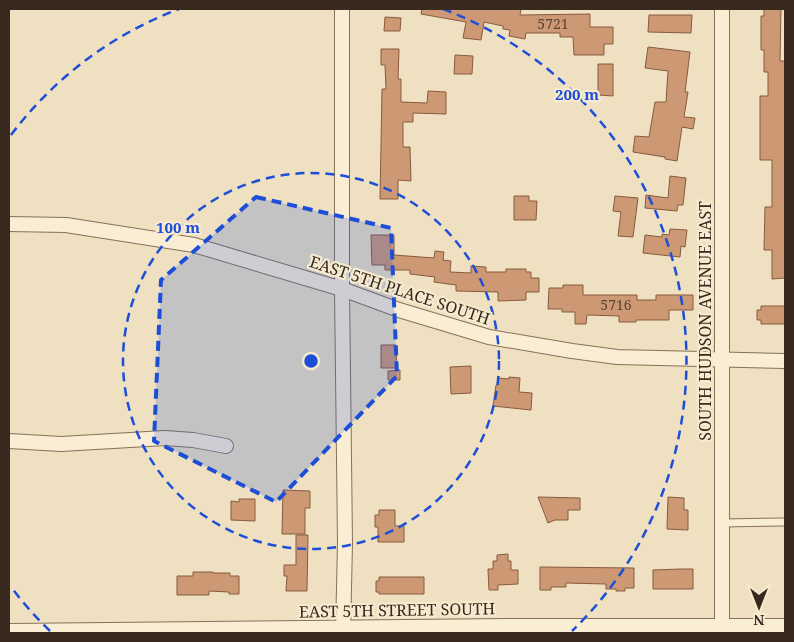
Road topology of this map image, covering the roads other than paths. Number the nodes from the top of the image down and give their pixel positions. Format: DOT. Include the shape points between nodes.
graph roads {
  1 [pos="342,9"];
  2 [pos="722,9"];
  3 [pos="9,224"];
  4 [pos="342,289"];
  5 [pos="722,360"];
  6 [pos="785,361"];
  7 [pos="9,442"];
  8 [pos="226,446"];
  9 [pos="785,522"];
  10 [pos="723,523"];
  11 [pos="785,626"];
  12 [pos="343,630"];
  13 [pos="722,630"];
  14 [pos="9,631"];
  1 -- 4 [label="street"];
  2 -- 5 [label="street, SOUTH HUDSON AVENUE EAST"];
  3 -- 4 [label="street, EAST 5TH PLACE SOUTH" via="66,225 194,245"];
  4 -- 5 [label="street, EAST 5TH PLACE SOUTH" via="489,337 617,357"];
  4 -- 12 [label="street"];
  5 -- 6 [label="street, EAST 5TH PLACE SOUTH"];
  5 -- 10 [label="street, SOUTH HUDSON AVENUE EAST"];
  7 -- 8 [label="street" via="61,444 165,438"];
  9 -- 10 [label="lane"];
  10 -- 13 [label="street, SOUTH HUDSON AVENUE EAST"];
  11 -- 13 [label="street, EAST 5TH STREET SOUTH"];
  12 -- 13 [label="street, EAST 5TH STREET SOUTH"];
  12 -- 14 [label="street, EAST 5TH STREET SOUTH"];
}
